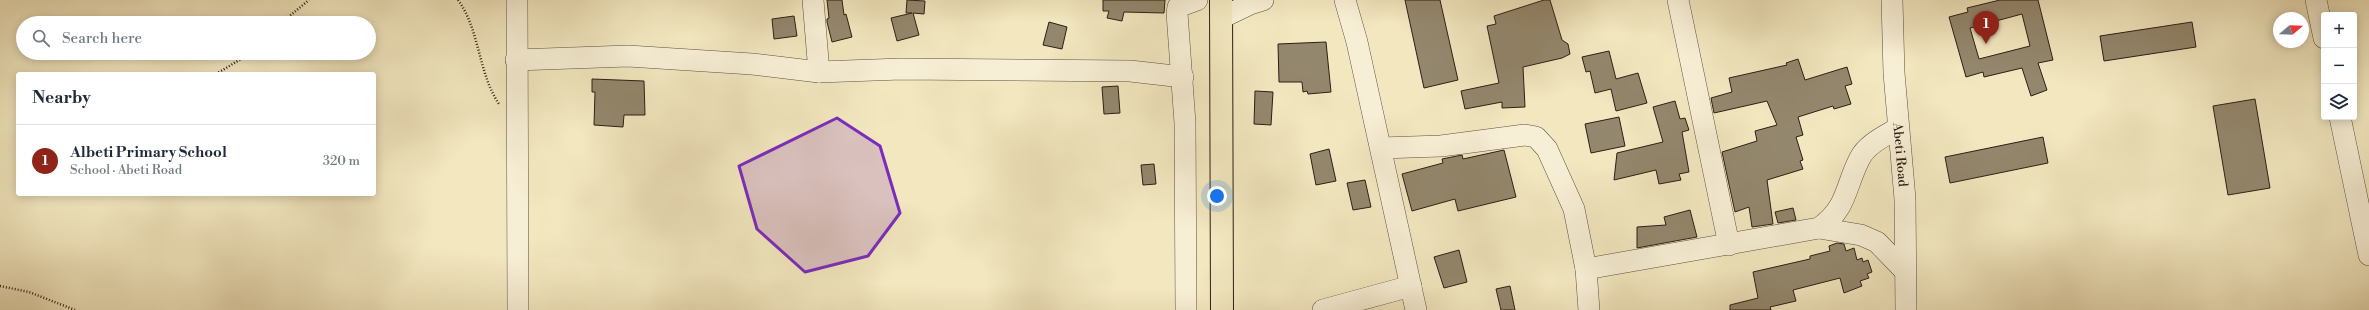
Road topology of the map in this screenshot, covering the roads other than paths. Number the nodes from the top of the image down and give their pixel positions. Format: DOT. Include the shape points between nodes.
graph roads {
  1 [pos="517,0"];
  2 [pos="813,0"];
  3 [pos="1197,0"];
  4 [pos="1263,0"];
  5 [pos="1345,0"];
  6 [pos="1678,0"];
  7 [pos="1892,0"];
  8 [pos="2316,0"];
  9 [pos="1221,9"];
  10 [pos="2321,24"];
  11 [pos="516,60"];
  12 [pos="819,72"];
  13 [pos="1183,77"];
  14 [pos="2341,120"];
  15 [pos="1898,128"];
  16 [pos="1381,148"];
  17 [pos="1819,228"];
  18 [pos="1729,245"];
  19 [pos="2369,255"];
  20 [pos="1586,269"];
  21 [pos="1905,271"];
  22 [pos="1411,286"];
  23 [pos="518,310"];
  24 [pos="1186,310"];
  25 [pos="1222,310"];
  26 [pos="1323,310"];
  27 [pos="1416,310"];
  28 [pos="1590,310"];
  29 [pos="1906,310"];
  1 -- 11 [label="street"];
  2 -- 12 [label="street"];
  3 -- 13 [label="street" via="1178,7 1177,12"];
  4 -- 9 [label="street"];
  5 -- 16 [label="street"];
  6 -- 18 [label="street"];
  7 -- 15 [label="street, Abeti Road"];
  8 -- 10 [label="street"];
  9 -- 25 [label="main road"];
  11 -- 12 [label="street" via="628,56 752,64"];
  11 -- 23 [label="street"];
  12 -- 13 [label="street" via="901,69 1130,71"];
  13 -- 24 [label="street"];
  14 -- 19 [label="street"];
  15 -- 17 [label="street" via="1868,147 1860,158 1838,211"];
  15 -- 21 [label="street, Abeti Road" via="1905,199"];
  16 -- 20 [label="street" via="1440,146 1525,135 1536,137 1547,149 1574,209"];
  16 -- 22 [label="street"];
  17 -- 18 [label="street"];
  17 -- 21 [label="street" via="1861,235 1876,242"];
  18 -- 20 [label="street" via="1615,262"];
  20 -- 28 [label="street"];
  21 -- 29 [label="street, Abeti Road"];
  22 -- 26 [label="street"];
  22 -- 27 [label="street"];
}
